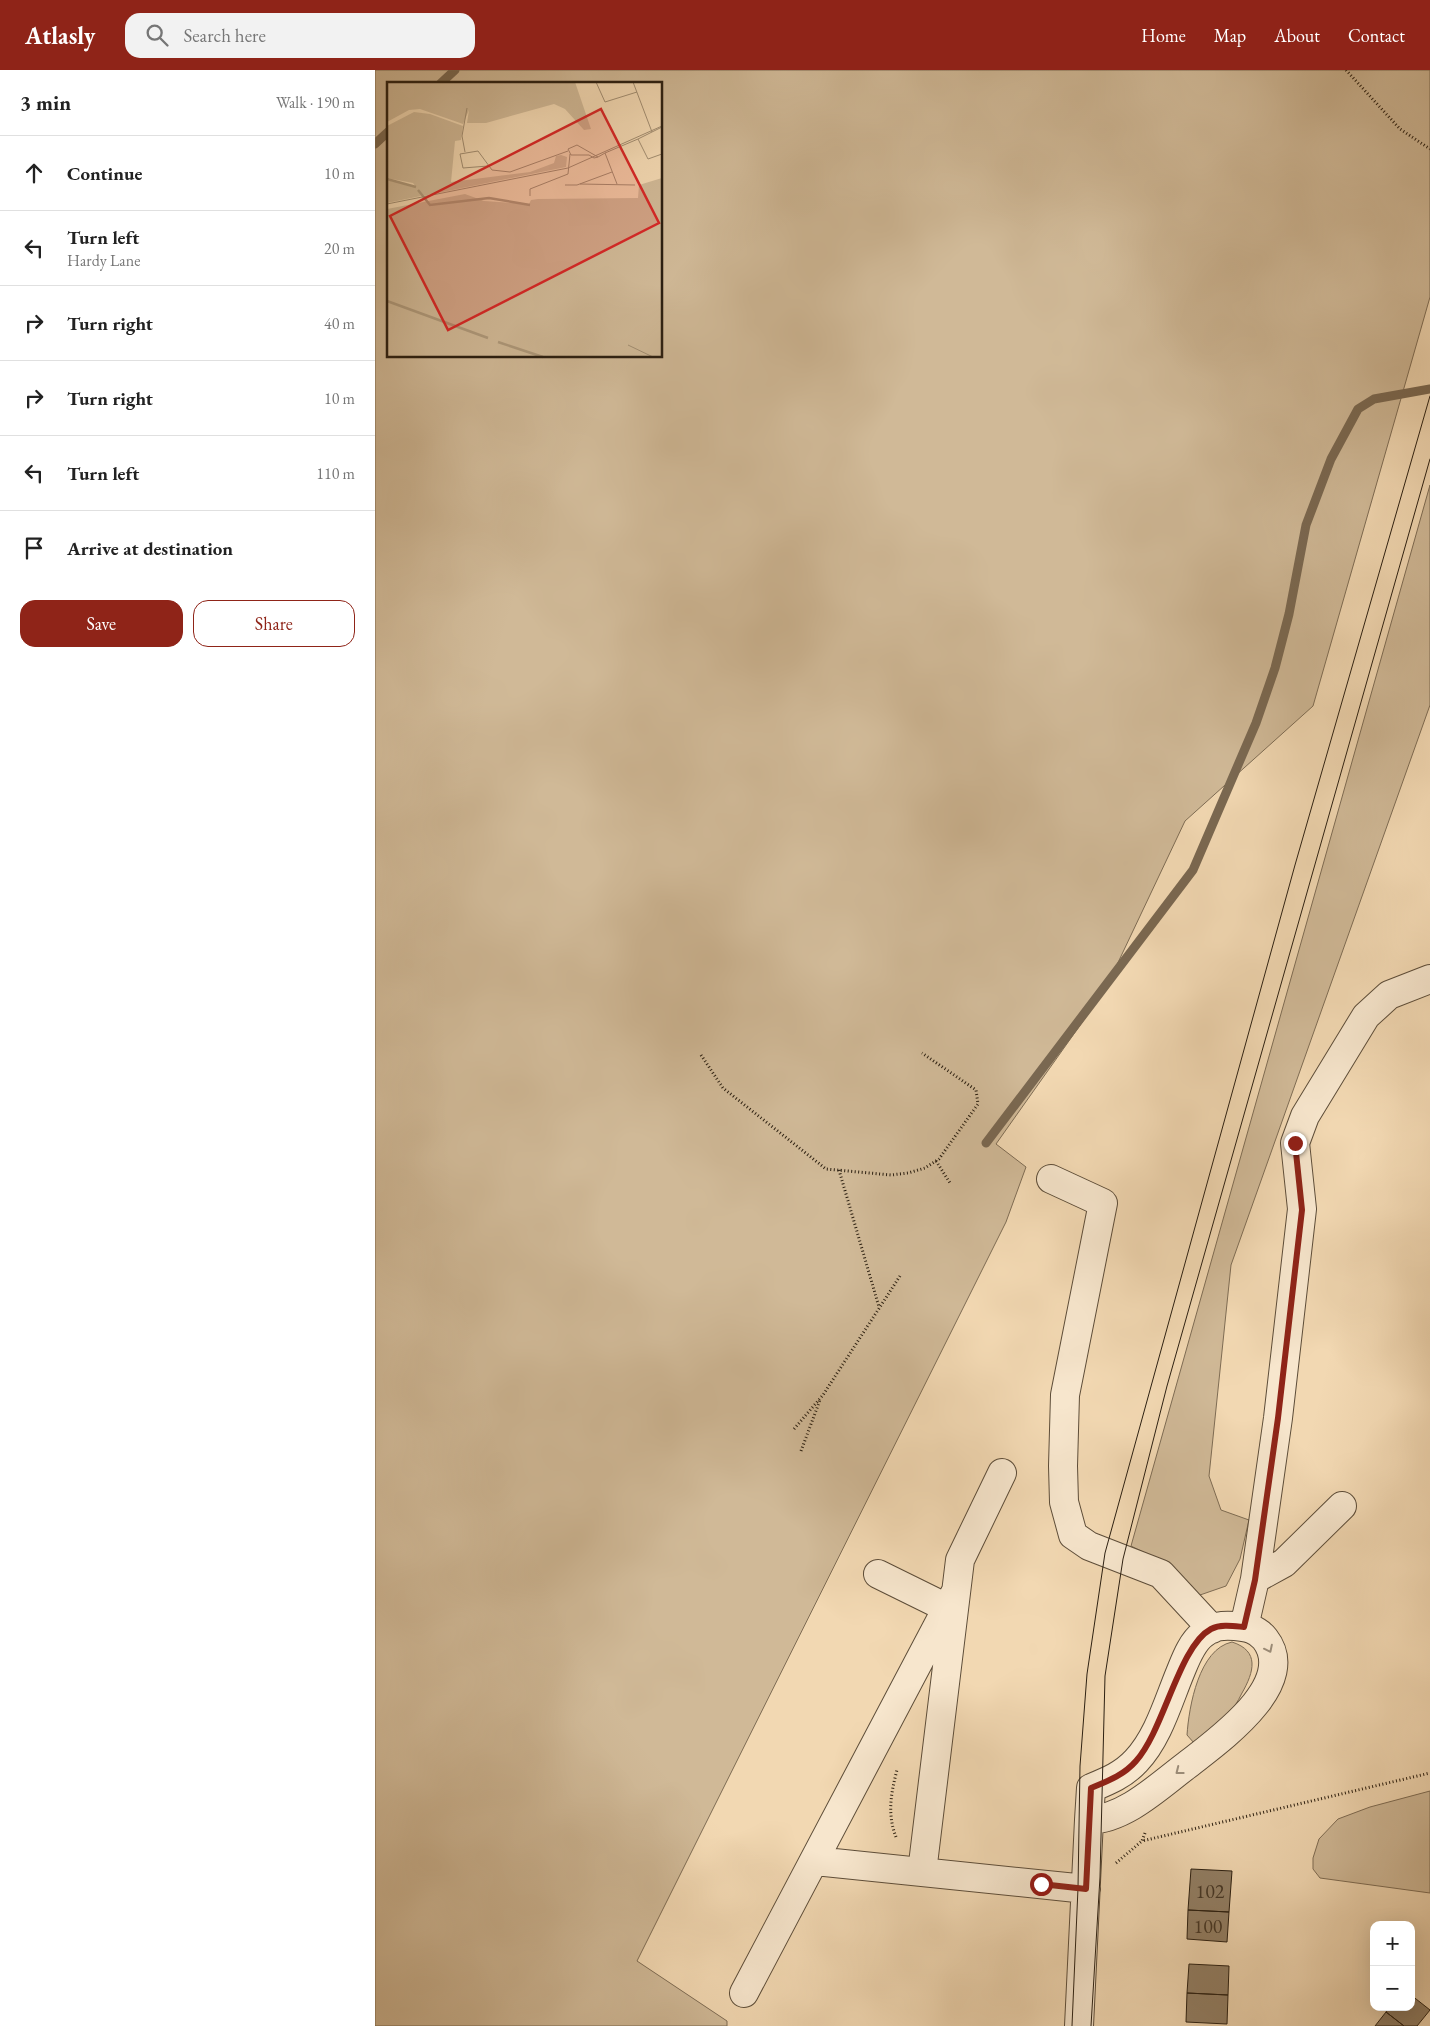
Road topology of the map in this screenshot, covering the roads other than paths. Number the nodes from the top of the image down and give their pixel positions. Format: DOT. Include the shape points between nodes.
graph roads {
  1 [pos="1430,979"];
  2 [pos="1051,1179"];
  3 [pos="1002,1473"];
  4 [pos="1342,1506"];
  5 [pos="878,1574"];
  6 [pos="1255,1580"];
  7 [pos="952,1600"];
  8 [pos="1244,1627"];
  9 [pos="1212,1628"];
  10 [pos="1089,1820"];
  11 [pos="815,1861"];
  12 [pos="922,1872"];
  13 [pos="1086,1889"];
  14 [pos="744,1993"];
  15 [pos="1079,2026"];
  1 -- 6 [label="street" via="1389,995 1366,1016 1305,1116 1295,1143 1302,1210"];
  2 -- 9 [label="street" via="1103,1203 1065,1394 1064,1502 1073,1535 1089,1546 1161,1574"];
  3 -- 7 [label="street" via="960,1560"];
  4 -- 6 [label="street" via="1284,1563"];
  5 -- 7 [label="street"];
  6 -- 8 [label="street"];
  7 -- 11 [label="street"];
  7 -- 12 [label="street"];
  8 -- 9 [label="street" via="1223,1625"];
  8 -- 10 [label="street, one-way" via="1256,1631 1270,1647 1273,1657 1267,1686 1250,1712 1139,1802 1101,1820"];
  9 -- 10 [label="street" via="1196,1642 1186,1659 1153,1736 1136,1761 1116,1778 1091,1788"];
  10 -- 13 [label="street"];
  11 -- 12 [label="street"];
  11 -- 14 [label="street"];
  12 -- 13 [label="street"];
  13 -- 15 [label="street"];
}
